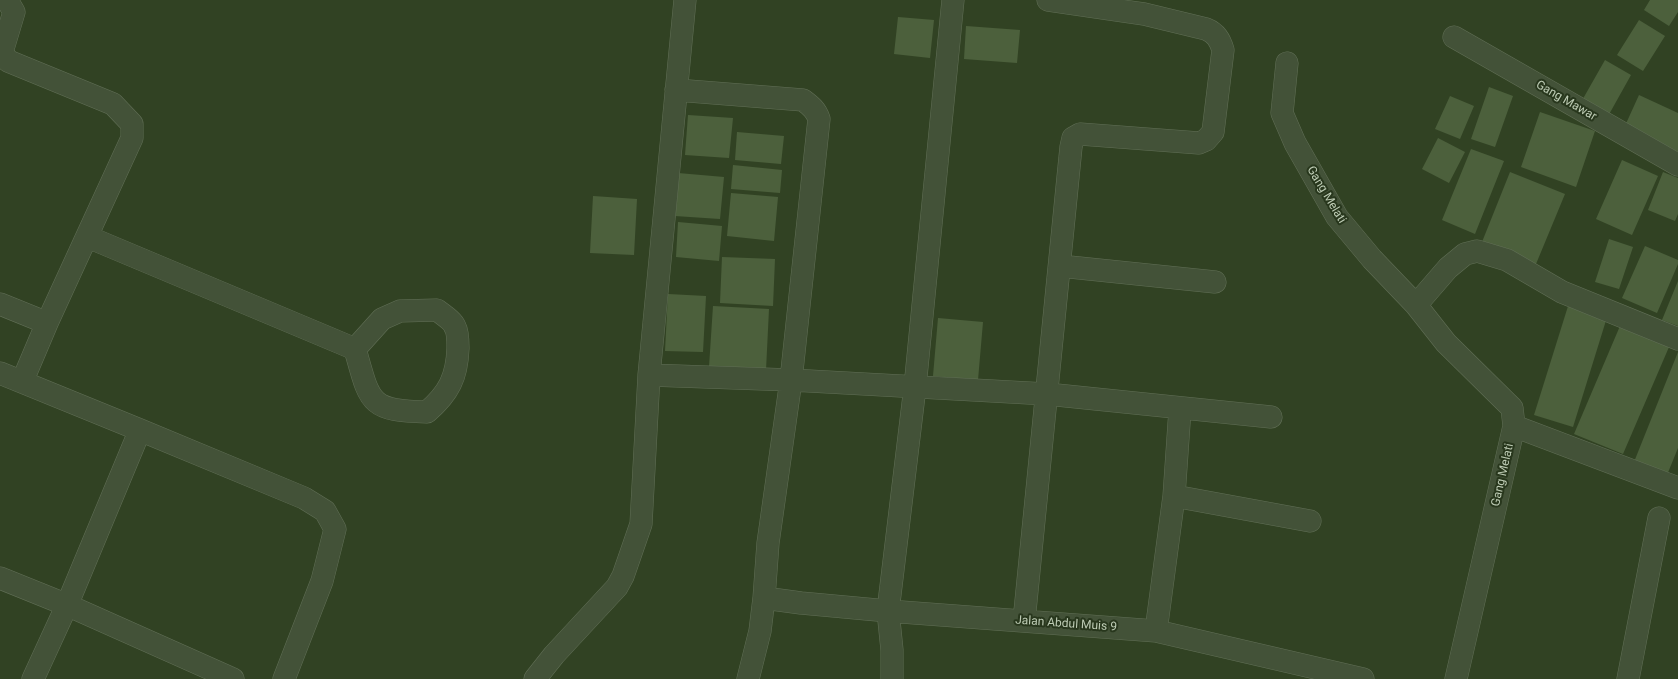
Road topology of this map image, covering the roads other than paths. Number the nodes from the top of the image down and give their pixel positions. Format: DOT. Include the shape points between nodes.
graph roads {
  1 [pos="7,0"];
  2 [pos="685,0"];
  3 [pos="953,0"];
  4 [pos="1048,0"];
  5 [pos="1454,37"];
  6 [pos="1287,63"];
  7 [pos="676,90"];
  8 [pos="1678,164"];
  9 [pos="88,237"];
  10 [pos="1060,266"];
  11 [pos="1215,282"];
  12 [pos="0,304"];
  13 [pos="1416,305"];
  14 [pos="47,323"];
  15 [pos="1678,339"];
  16 [pos="355,349"];
  17 [pos="0,373"];
  18 [pos="649,375"];
  19 [pos="791,380"];
  20 [pos="22,382"];
  21 [pos="915,387"];
  22 [pos="1047,394"];
  23 [pos="1180,409"];
  24 [pos="1271,417"];
  25 [pos="1514,426"];
  26 [pos="140,430"];
  27 [pos="1678,488"];
  28 [pos="1174,496"];
  29 [pos="1658,518"];
  30 [pos="1310,521"];
  31 [pos="0,578"];
  32 [pos="764,598"];
  33 [pos="67,605"];
  34 [pos="888,612"];
  35 [pos="1024,621"];
  36 [pos="1156,631"];
  37 [pos="33,679"];
  38 [pos="234,679"];
  39 [pos="284,679"];
  40 [pos="535,679"];
  41 [pos="748,679"];
  42 [pos="892,679"];
  43 [pos="1363,679"];
  44 [pos="1456,679"];
  45 [pos="1628,679"];
  1 -- 9 [label="street" via="14,12 2,52 8,61 114,104 132,124 132,138"];
  2 -- 7 [label="street"];
  3 -- 21 [label="street"];
  4 -- 10 [label="street" via="1144,14 1206,29 1212,31 1223,50 1213,132 1206,140 1199,143 1080,134 1073,138"];
  5 -- 8 [label="street, Gang Mawar"];
  6 -- 13 [label="street, Gang Melati" via="1282,113 1295,144 1337,217 1372,259"];
  7 -- 18 [label="street"];
  7 -- 19 [label="street" via="804,100 816,111 819,119"];
  9 -- 14 [label="street"];
  9 -- 16 [label="street"];
  10 -- 11 [label="street"];
  10 -- 22 [label="street"];
  12 -- 14 [label="street"];
  13 -- 15 [label="street" via="1459,258 1477,252 1507,260 1562,292"];
  13 -- 25 [label="street, Gang Melati" via="1446,343 1512,408"];
  14 -- 20 [label="street"];
  16 -- 16 [label="street" via="382,319 400,311 437,310 455,326 458,364 452,384 441,400 427,412 402,412 385,408 374,400 366,389"];
  17 -- 20 [label="street"];
  18 -- 19 [label="street"];
  18 -- 40 [label="street" via="641,524 622,576 616,587"];
  19 -- 21 [label="street"];
  19 -- 32 [label="street" via="768,543"];
  20 -- 26 [label="street"];
  21 -- 22 [label="street"];
  21 -- 34 [label="street"];
  22 -- 23 [label="street"];
  22 -- 35 [label="street"];
  23 -- 24 [label="street"];
  23 -- 28 [label="street"];
  25 -- 27 [label="street"];
  25 -- 44 [label="street, Gang Melati"];
  26 -- 33 [label="street"];
  26 -- 39 [label="street" via="304,498 325,511 335,529 322,581"];
  28 -- 30 [label="street"];
  28 -- 36 [label="street"];
  29 -- 45 [label="street"];
  31 -- 33 [label="street"];
  32 -- 34 [label="street, Jalan Abdul Muis 9"];
  32 -- 41 [label="street" via="760,631"];
  33 -- 37 [label="street"];
  33 -- 38 [label="street"];
  34 -- 35 [label="street, Jalan Abdul Muis 9"];
  34 -- 42 [label="street"];
  35 -- 36 [label="street, Jalan Abdul Muis 9"];
  36 -- 43 [label="street, Jalan Abdul Muis 9"];
}
